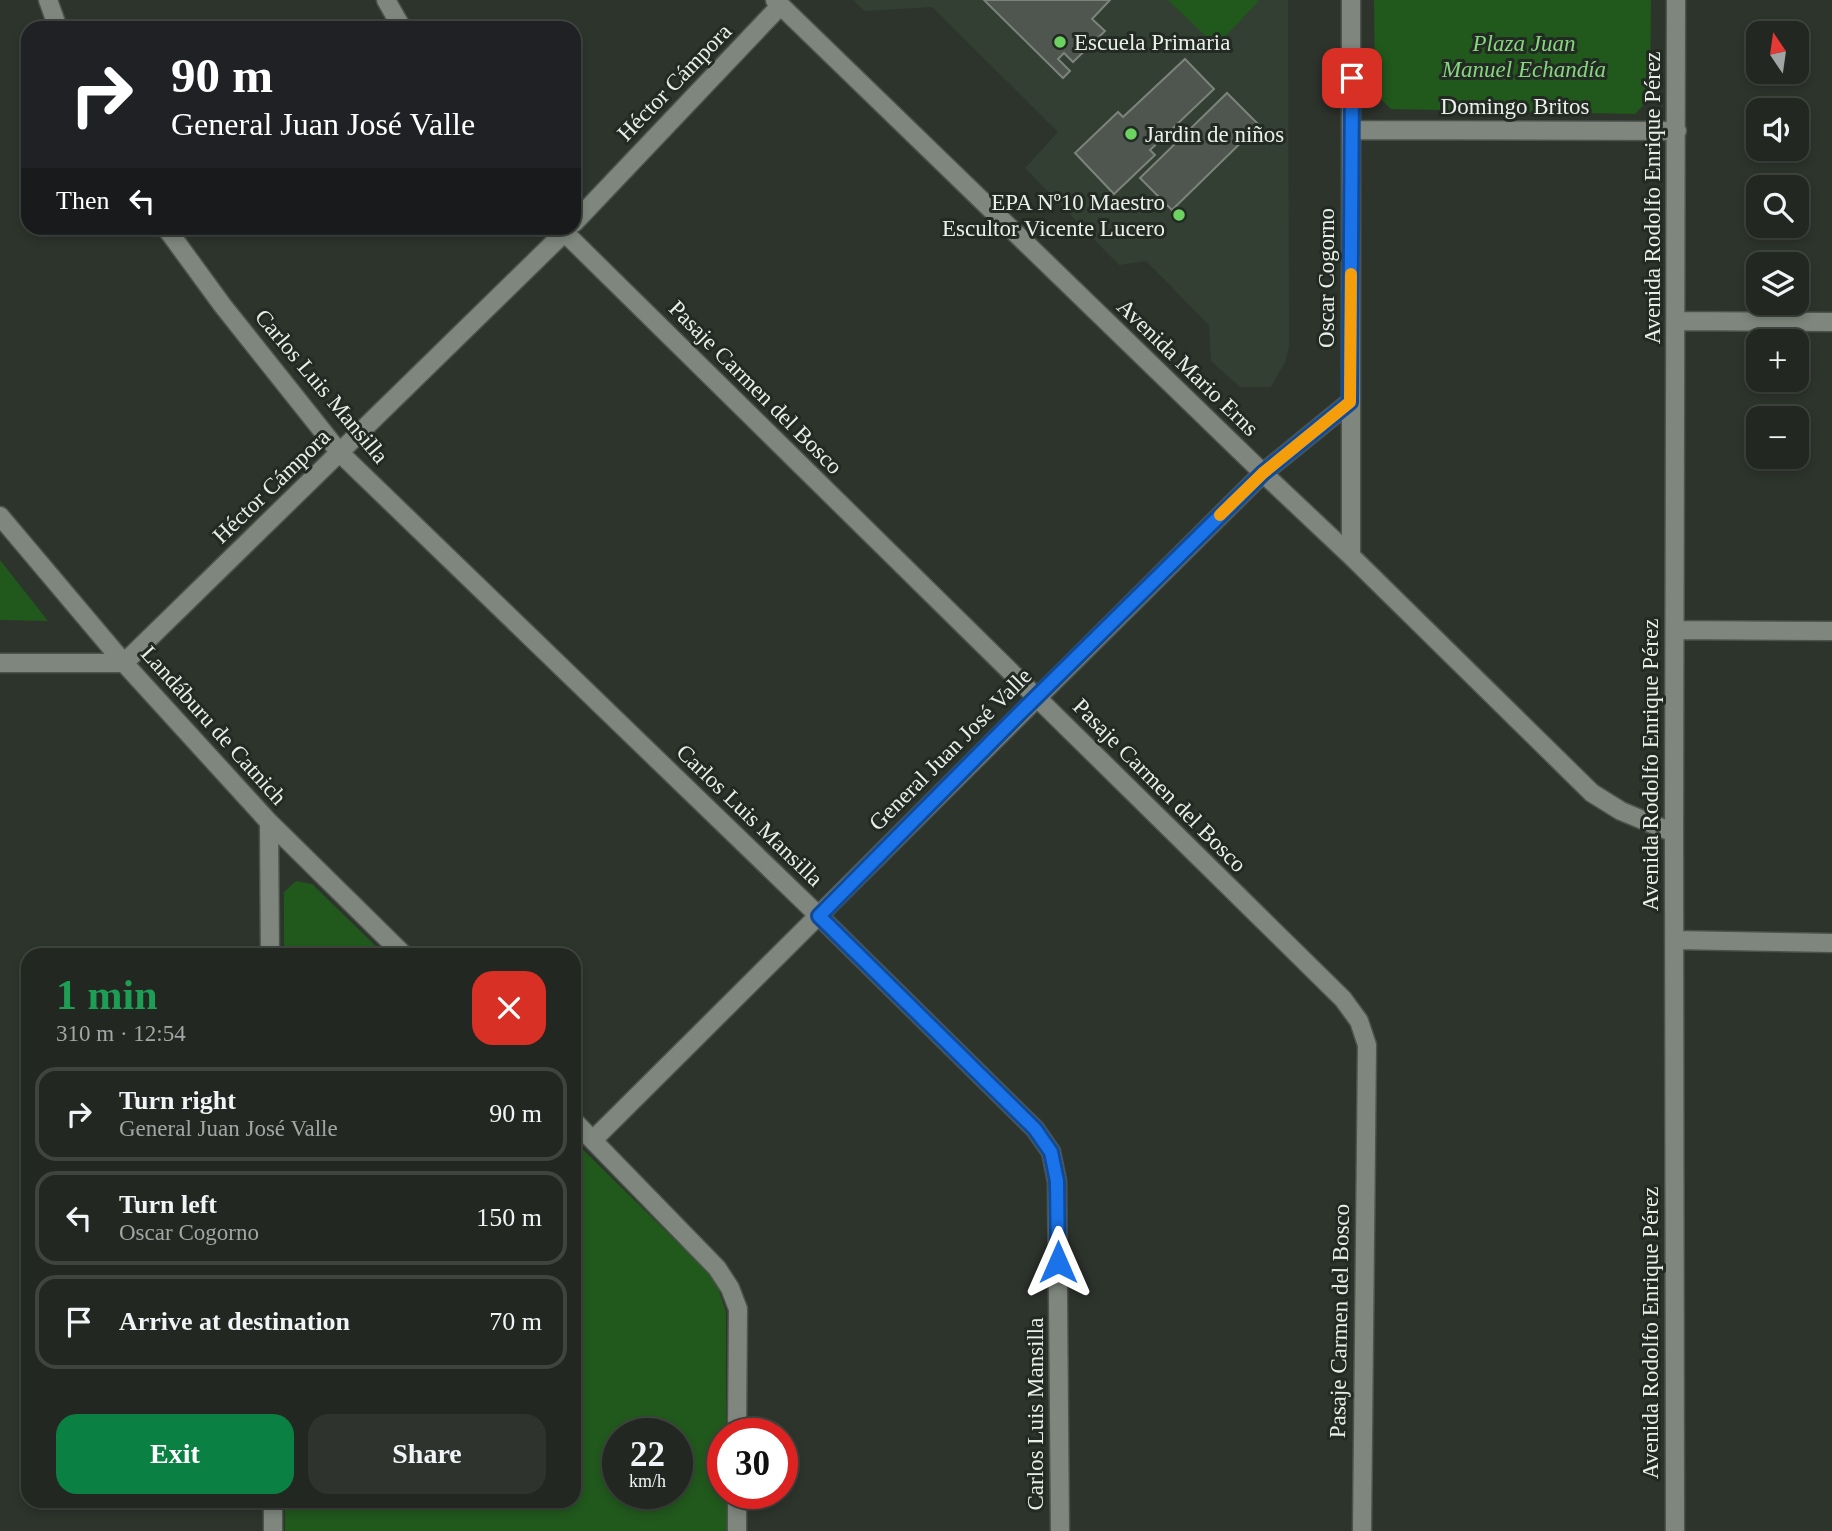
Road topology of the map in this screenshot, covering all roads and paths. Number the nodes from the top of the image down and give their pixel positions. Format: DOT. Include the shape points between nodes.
graph roads {
  1 [pos="48,0"];
  2 [pos="386,0"];
  3 [pos="1351,0"];
  4 [pos="1676,0"];
  5 [pos="778,3"];
  6 [pos="56,21"];
  7 [pos="397,21"];
  8 [pos="1352,130"];
  9 [pos="1677,131"];
  10 [pos="581,213"];
  11 [pos="171,235"];
  12 [pos="560,235"];
  13 [pos="574,235"];
  14 [pos="1676,321"];
  15 [pos="1832,322"];
  16 [pos="1350,402"];
  17 [pos="340,453"];
  18 [pos="1263,473"];
  19 [pos="0,516"];
  20 [pos="1352,556"];
  21 [pos="1675,630"];
  22 [pos="1832,631"];
  23 [pos="0,663"];
  24 [pos="124,663"];
  25 [pos="1036,697"];
  26 [pos="269,822"];
  27 [pos="1674,833"];
  28 [pos="819,916"];
  29 [pos="1674,940"];
  30 [pos="1832,943"];
  31 [pos="270,948"];
  32 [pos="397,948"];
  33 [pos="581,1128"];
  34 [pos="593,1140"];
  35 [pos="737,1418"];
  36 [pos="273,1508"];
  37 [pos="737,1509"];
  38 [pos="273,1531"];
  39 [pos="737,1531"];
  40 [pos="1060,1531"];
  41 [pos="1362,1531"];
  42 [pos="1675,1531"];
  1 -- 6 [label="street"];
  2 -- 7 [label="street"];
  3 -- 8 [label="street, Oscar Cogorno"];
  4 -- 9 [label="street, Avenida Rodolfo Enrique Pérez"];
  5 -- 10 [label="street, Héctor Cámpora"];
  5 -- 18 [label="street, Avenida Mario Erns"];
  8 -- 9 [label="street, Domingo Britos"];
  8 -- 16 [label="street, Oscar Cogorno"];
  9 -- 14 [label="street, Avenida Rodolfo Enrique Pérez"];
  11 -- 17 [label="street, Carlos Luis Mansilla"];
  12 -- 17 [label="street, Héctor Cámpora"];
  13 -- 25 [label="street, Pasaje Carmen del Bosco"];
  14 -- 15 [label="street"];
  14 -- 21 [label="street, Avenida Rodolfo Enrique Pérez"];
  16 -- 18 [label="street, General Juan José Valle"];
  16 -- 20 [label="street, Oscar Cogorno"];
  17 -- 24 [label="street, Héctor Cámpora"];
  17 -- 28 [label="street, Carlos Luis Mansilla"];
  18 -- 20 [label="street, Avenida Mario Erns"];
  18 -- 25 [label="street, General Juan José Valle"];
  19 -- 24 [label="street, Landáburu de Catnich"];
  20 -- 27 [label="street, Avenida Mario Erns" via="1592,793"];
  21 -- 22 [label="street"];
  21 -- 27 [label="street, Avenida Rodolfo Enrique Pérez"];
  23 -- 24 [label="street"];
  24 -- 26 [label="street, Landáburu de Catnich"];
  25 -- 28 [label="street, General Juan José Valle"];
  25 -- 41 [label="street, Pasaje Carmen del Bosco" via="1343,999 1359,1021 1367,1045"];
  26 -- 31 [label="street"];
  26 -- 32 [label="street, Landáburu de Catnich"];
  27 -- 29 [label="street, Avenida Rodolfo Enrique Pérez"];
  28 -- 34 [label="street, General Juan José Valle"];
  28 -- 40 [label="street, Carlos Luis Mansilla" via="1035,1129 1051,1152 1057,1181"];
  29 -- 30 [label="street"];
  29 -- 42 [label="street, Avenida Rodolfo Enrique Pérez"];
  33 -- 34 [label="street"];
  34 -- 35 [label="street" via="718,1268 730,1288 738,1309"];
  36 -- 38 [label="street"];
  37 -- 39 [label="street"];
}
